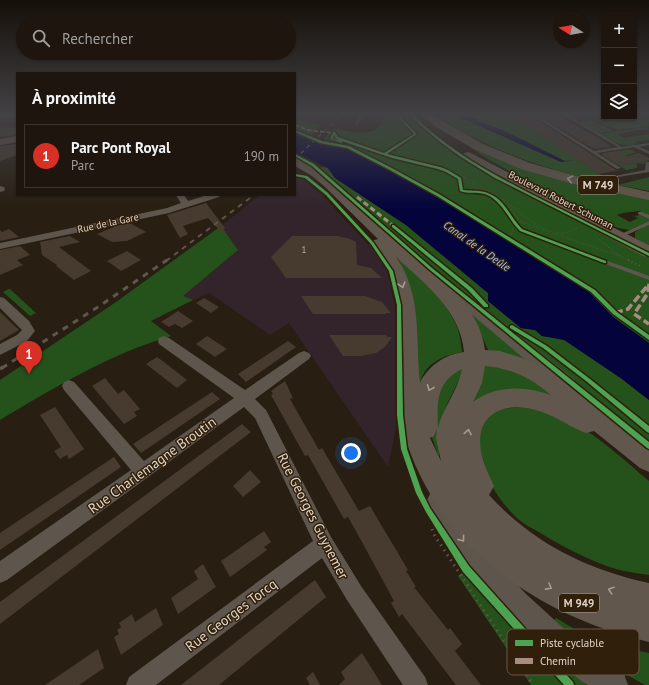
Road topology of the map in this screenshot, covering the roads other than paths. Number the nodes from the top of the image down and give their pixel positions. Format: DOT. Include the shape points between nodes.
graph roads {
  1 [pos="455,146"];
  2 [pos="477,146"];
  3 [pos="584,146"];
  4 [pos="619,146"];
  5 [pos="635,146"];
  6 [pos="622,148"];
  7 [pos="594,152"];
  8 [pos="649,153"];
  9 [pos="649,163"];
  10 [pos="297,167"];
  11 [pos="619,168"];
  12 [pos="648,171"];
  13 [pos="612,177"];
  14 [pos="181,196"];
  15 [pos="213,196"];
  16 [pos="649,196"];
  17 [pos="558,204"];
  18 [pos="186,205"];
  19 [pos="355,208"];
  20 [pos="640,213"];
  21 [pos="649,218"];
  22 [pos="649,223"];
  23 [pos="622,235"];
  24 [pos="0,246"];
  25 [pos="649,248"];
  26 [pos="649,252"];
  27 [pos="605,262"];
  28 [pos="649,278"];
  29 [pos="0,302"];
  30 [pos="164,341"];
  31 [pos="0,350"];
  32 [pos="304,356"];
  33 [pos="408,360"];
  34 [pos="69,386"];
  35 [pos="245,398"];
  36 [pos="649,451"];
  37 [pos="649,460"];
  38 [pos="649,471"];
  39 [pos="143,472"];
  40 [pos="324,544"];
  41 [pos="554,565"];
  42 [pos="516,566"];
  43 [pos="0,573"];
  44 [pos="649,600"];
  45 [pos="649,625"];
  46 [pos="542,629"];
  47 [pos="600,675"];
  48 [pos="137,685"];
  49 [pos="417,685"];
  50 [pos="613,685"];
  1 -- 17 [label="highway, Boulevard Robert Schuman" via="501,175"];
  16 -- 2 [label="highway, Boulevard Robert Schuman / M 749, one-way" via="564,178 515,163"];
  3 -- 7 [label="lane"];
  4 -- 6 [label="lane"];
  5 -- 6 [label="lane"];
  5 -- 8 [label="lane"];
  6 -- 7 [label="lane"];
  7 -- 11 [label="lane"];
  9 -- 12 [label="lane"];
  10 -- 19 [label="main road, M 949" via="318,174"];
  10 -- 33 [label="main road, M 949, one-way" via="316,179 365,230 395,268 405,297"];
  12 -- 13 [label="lane"];
  14 -- 18 [label="street"];
  15 -- 18 [label="street, Rue de la Gare"];
  17 -- 23 [label="main road"];
  17 -- 26 [label="main road"];
  18 -- 24 [label="street, Rue de la Gare"];
  19 -- 36 [label="street" via="434,276"];
  19 -- 41 [label="main road" via="450,300 468,326 475,355 468,389 450,428 449,437 455,464 470,494 495,523 522,546"];
  20 -- 21 [label="lane"];
  22 -- 23 [label="lane"];
  23 -- 25 [label="main road"];
  27 -- 28 [label="lane"];
  29 -- 31 [label="street" via="29,329 22,338"];
  30 -- 35 [label="street, Rue Georges Guynemer"];
  32 -- 35 [label="street, Rue Charlemagne Broutin"];
  33 -- 42 [label="main road, M 949" via="415,428 434,474 444,492 465,518"];
  33 -- 46 [label="street, one-way" via="408,428 418,462 445,514 465,543 511,598"];
  34 -- 39 [label="street"];
  35 -- 39 [label="street, Rue Charlemagne Broutin"];
  35 -- 40 [label="street, Rue Georges Guynemer" via="261,414"];
  37 -- 42 [label="main road, one-way" via="543,376 525,366 509,360 482,357 457,361 442,370 429,388 424,415 428,443 453,494"];
  41 -- 38 [label="main road, one-way" via="502,516 488,499 473,472 467,450 467,431 470,422 481,408 494,401 518,398 559,408 582,420"];
  39 -- 43 [label="street, Rue Charlemagne Broutin"];
  40 -- 48 [label="street, Rue Georges Torcq"];
  40 -- 49 [label="street, Rue Georges Guynemer"];
  44 -- 41 [label="main road, one-way" via="583,580"];
  42 -- 45 [label="main road, M 949, one-way" via="538,582 583,605"];
  47 -- 50 [label="street, one-way"];
}
